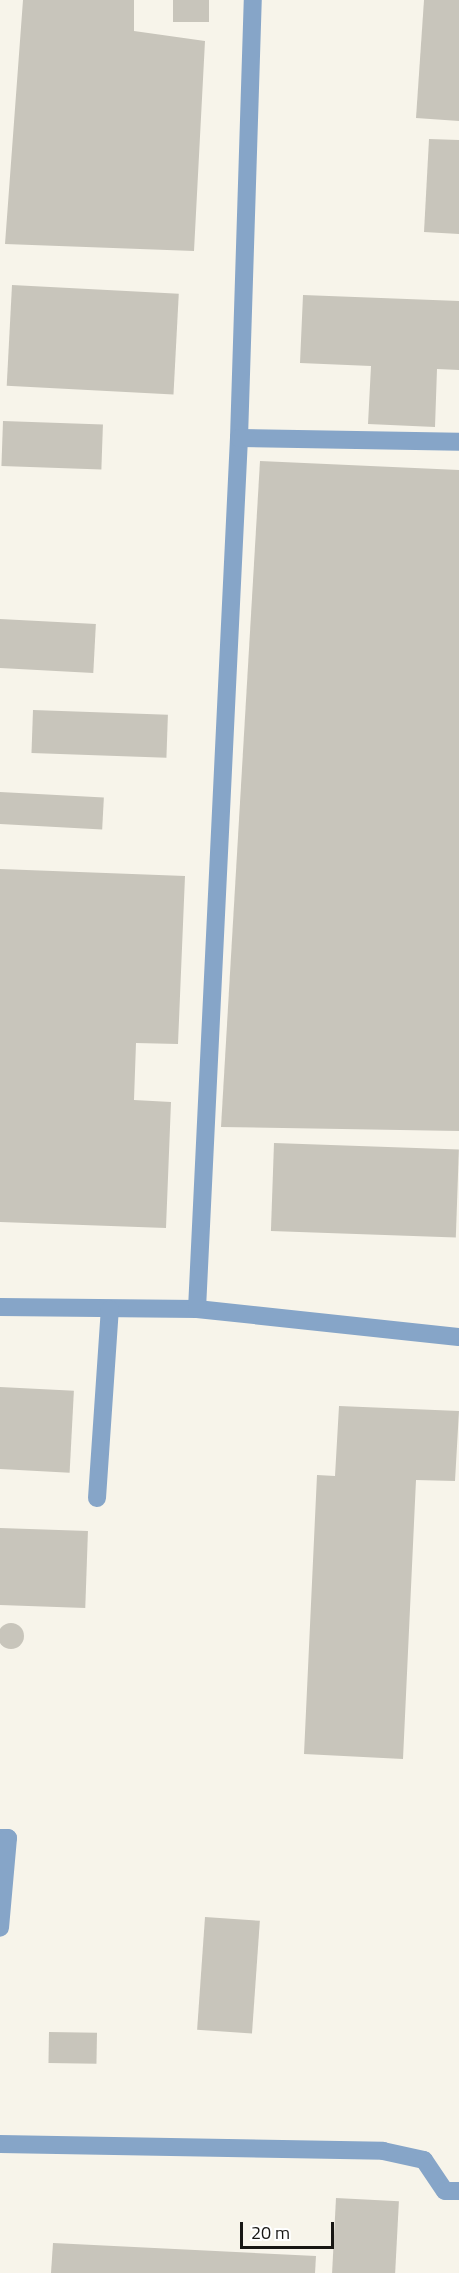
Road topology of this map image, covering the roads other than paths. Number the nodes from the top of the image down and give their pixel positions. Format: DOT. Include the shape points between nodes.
graph roads {
  1 [pos="253,0"];
  2 [pos="239,438"];
  3 [pos="459,442"];
  4 [pos="0,1307"];
  5 [pos="110,1309"];
  6 [pos="197,1309"];
  7 [pos="459,1337"];
  8 [pos="97,1498"];
  9 [pos="0,1838"];
  10 [pos="0,1928"];
  11 [pos="0,2144"];
  12 [pos="459,2191"];
  1 -- 2 [label="street"];
  2 -- 3 [label="street"];
  2 -- 6 [label="street"];
  4 -- 5 [label="street"];
  5 -- 6 [label="street"];
  5 -- 8 [label="street"];
  6 -- 7 [label="street"];
  9 -- 10 [label="street" via="8,1838"];
  11 -- 12 [label="street" via="383,2151 424,2160 445,2191"];
}
